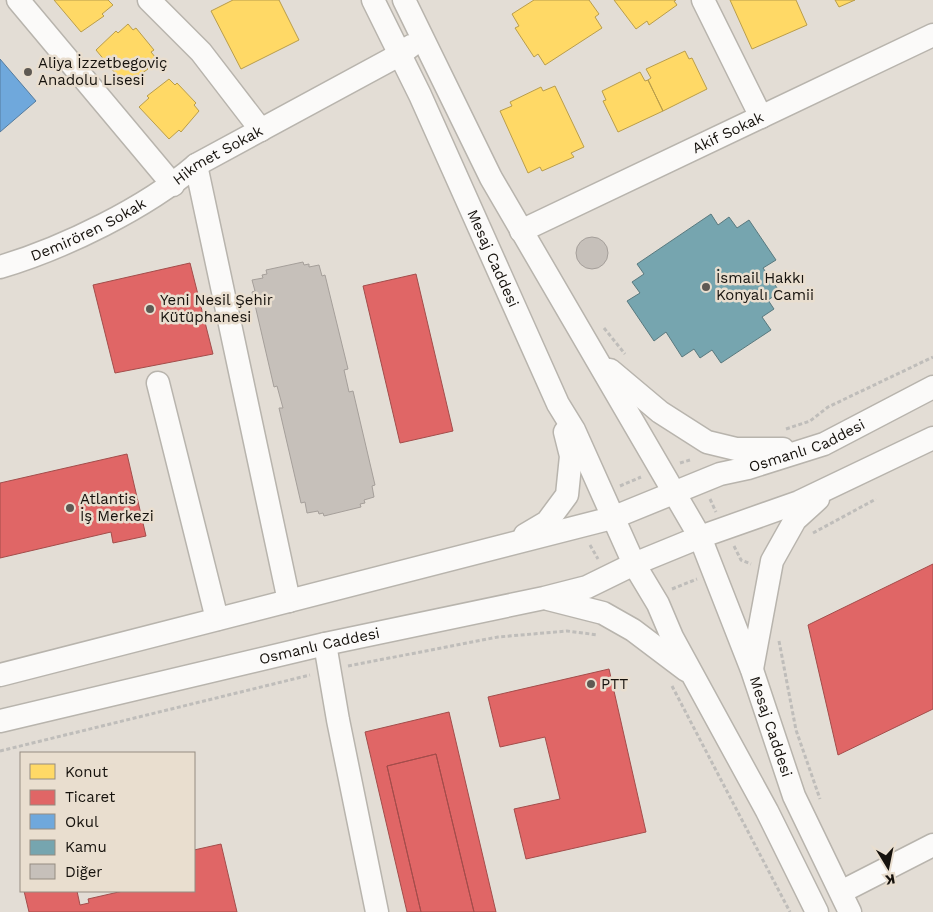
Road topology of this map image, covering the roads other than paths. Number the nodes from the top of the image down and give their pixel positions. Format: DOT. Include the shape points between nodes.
graph roads {
  1 [pos="18,0"];
  2 [pos="149,0"];
  3 [pos="404,0"];
  4 [pos="703,0"];
  5 [pos="376,7"];
  6 [pos="933,35"];
  7 [pos="422,38"];
  8 [pos="399,55"];
  9 [pos="761,117"];
  10 [pos="261,130"];
  11 [pos="196,165"];
  12 [pos="172,185"];
  13 [pos="521,231"];
  14 [pos="0,267"];
  15 [pos="596,359"];
  16 [pos="158,383"];
  17 [pos="933,387"];
  18 [pos="558,404"];
  19 [pos="933,438"];
  20 [pos="824,444"];
  21 [pos="830,487"];
  22 [pos="675,492"];
  23 [pos="612,518"];
  24 [pos="700,537"];
  25 [pos="506,546"];
  26 [pos="634,564"];
  27 [pos="544,598"];
  28 [pos="289,601"];
  29 [pos="217,619"];
  30 [pos="325,644"];
  31 [pos="752,670"];
  32 [pos="691,673"];
  33 [pos="0,675"];
  34 [pos="0,720"];
  35 [pos="933,845"];
  36 [pos="840,892"];
  37 [pos="376,912"];
  38 [pos="817,912"];
  39 [pos="850,912"];
  1 -- 12 [label="street, Hikmet Sokak"];
  2 -- 10 [label="street" via="201,52"];
  3 -- 5 [label="street"];
  3 -- 7 [label="street"];
  4 -- 9 [label="street"];
  5 -- 8 [label="street, Mesaj Caddesi"];
  6 -- 9 [label="street, Akif Sokak"];
  7 -- 8 [label="street, Hikmet Sokak"];
  7 -- 13 [label="street" via="491,178"];
  8 -- 10 [label="street, Hikmet Sokak"];
  8 -- 18 [label="street, Mesaj Caddesi" via="420,95"];
  9 -- 13 [label="street, Akif Sokak"];
  10 -- 11 [label="street, Hikmet Sokak"];
  11 -- 12 [label="street, Hikmet Sokak"];
  11 -- 28 [label="street"];
  12 -- 14 [label="street, Demirören Sokak" via="43,253"];
  13 -- 15 [label="street"];
  15 -- 20 [label="street" via="660,412 707,442 736,449 764,450"];
  15 -- 22 [label="street"];
  16 -- 29 [label="street"];
  17 -- 20 [label="street, Osmanlı Caddesi"];
  18 -- 23 [label="street, Mesaj Caddesi" via="574,430"];
  18 -- 25 [label="street" via="570,456 567,495 547,522"];
  19 -- 21 [label="street"];
  20 -- 22 [label="street, Osmanlı Caddesi" via="720,474"];
  21 -- 24 [label="street" via="781,509"];
  21 -- 31 [label="street" via="795,520 772,562"];
  22 -- 23 [label="street, Osmanlı Caddesi"];
  22 -- 24 [label="street, Mesaj Caddesi"];
  23 -- 25 [label="street"];
  23 -- 26 [label="street, Mesaj Caddesi"];
  24 -- 26 [label="street, Osmanlı Caddesi"];
  24 -- 31 [label="street, Mesaj Caddesi"];
  25 -- 28 [label="street"];
  26 -- 27 [label="street, Osmanlı Caddesi" via="587,587"];
  26 -- 32 [label="street"];
  27 -- 30 [label="street, Osmanlı Caddesi"];
  27 -- 32 [label="street" via="603,613 633,630"];
  28 -- 29 [label="street"];
  29 -- 33 [label="street"];
  30 -- 34 [label="street, Osmanlı Caddesi"];
  30 -- 37 [label="street"];
  31 -- 36 [label="street, Mesaj Caddesi" via="794,796"];
  32 -- 38 [label="street" via="767,811"];
  35 -- 36 [label="street"];
  36 -- 39 [label="street, Mesaj Caddesi"];
}
